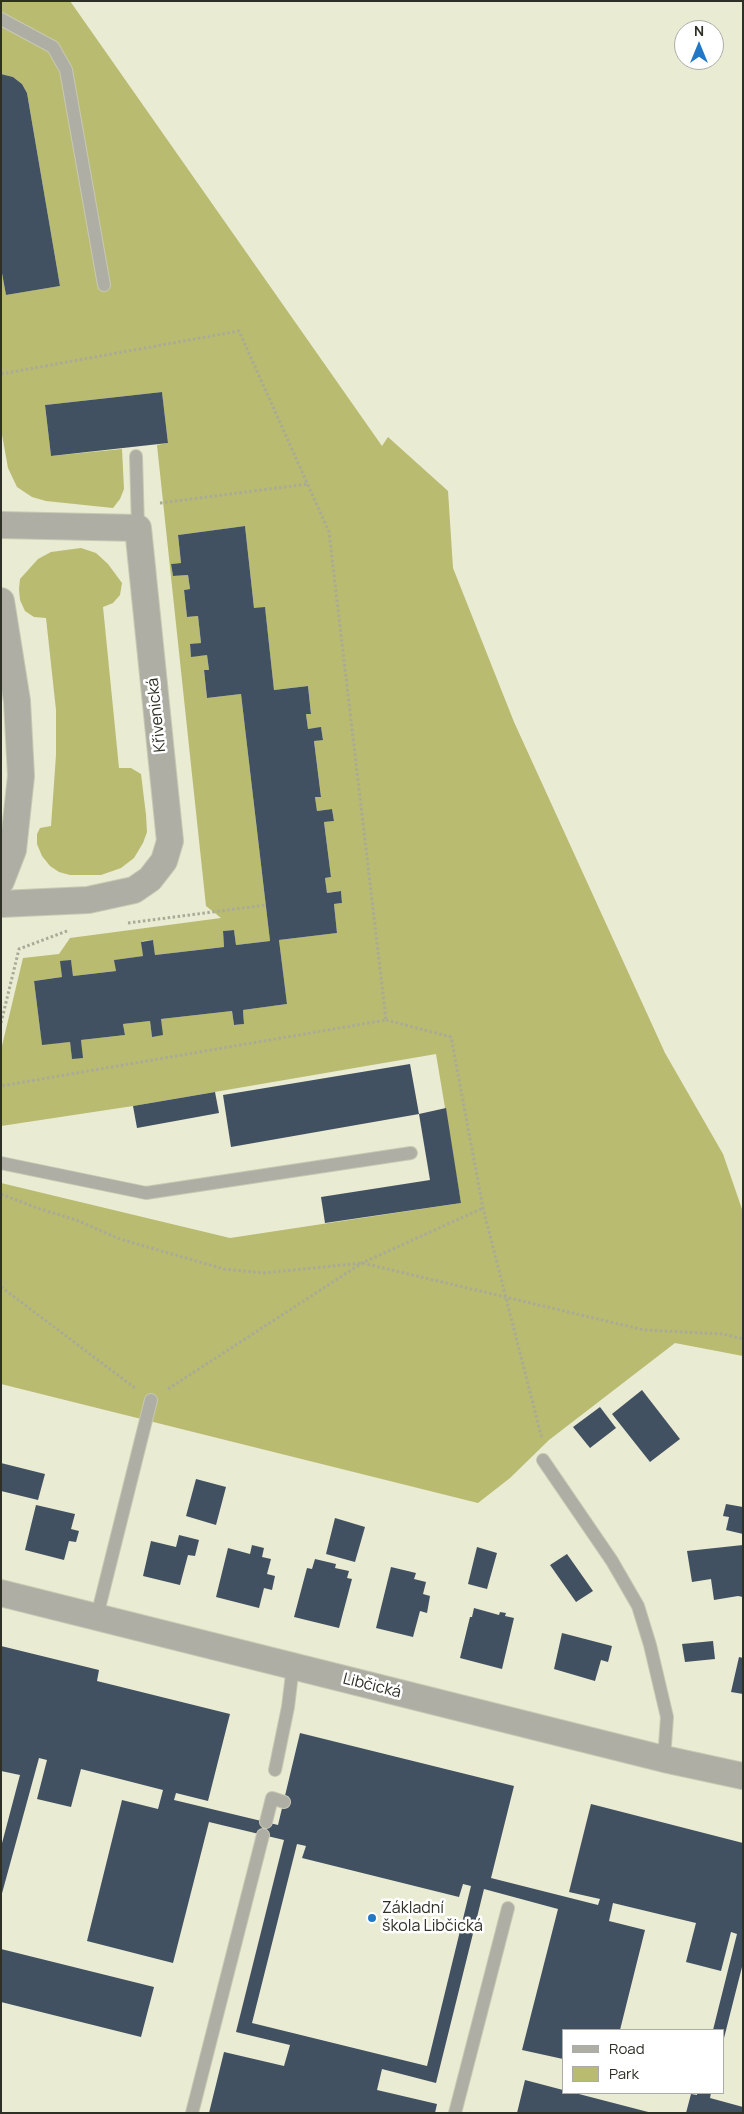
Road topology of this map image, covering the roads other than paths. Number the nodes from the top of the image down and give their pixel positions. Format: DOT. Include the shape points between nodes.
graph roads {
  1 [pos="1,19"];
  2 [pos="104,285"];
  3 [pos="136,456"];
  4 [pos="137,517"];
  5 [pos="1,525"];
  6 [pos="1,601"];
  7 [pos="1,882"];
  8 [pos="1,904"];
  9 [pos="411,1153"];
  10 [pos="1,1163"];
  11 [pos="151,1400"];
  12 [pos="543,1460"];
  13 [pos="1,1593"];
  14 [pos="97,1616"];
  15 [pos="294,1666"];
  16 [pos="664,1758"];
  17 [pos="275,1770"];
  18 [pos="743,1776"];
  19 [pos="284,1802"];
  20 [pos="266,1822"];
  21 [pos="263,1835"];
  22 [pos="508,1908"];
  23 [pos="192,2113"];
  24 [pos="455,2113"];
  1 -- 2 [label="lane" via="53,47 66,70"];
  3 -- 4 [label="lane"];
  4 -- 5 [label="street"];
  4 -- 8 [label="street, Křivenická" via="170,841 164,861 150,880 134,890 110,897"];
  6 -- 7 [label="street" via="17,701 21,776 13,850"];
  9 -- 10 [label="lane" via="146,1193"];
  11 -- 14 [label="lane"];
  12 -- 16 [label="lane" via="612,1561 638,1606 667,1717"];
  13 -- 14 [label="street, Libčická"];
  14 -- 15 [label="street, Libčická"];
  15 -- 16 [label="street, Libčická"];
  15 -- 17 [label="lane"];
  16 -- 18 [label="street, Libčická"];
  19 -- 20 [label="lane" via="272,1798"];
  21 -- 23 [label="lane"];
  22 -- 24 [label="lane"];
}
